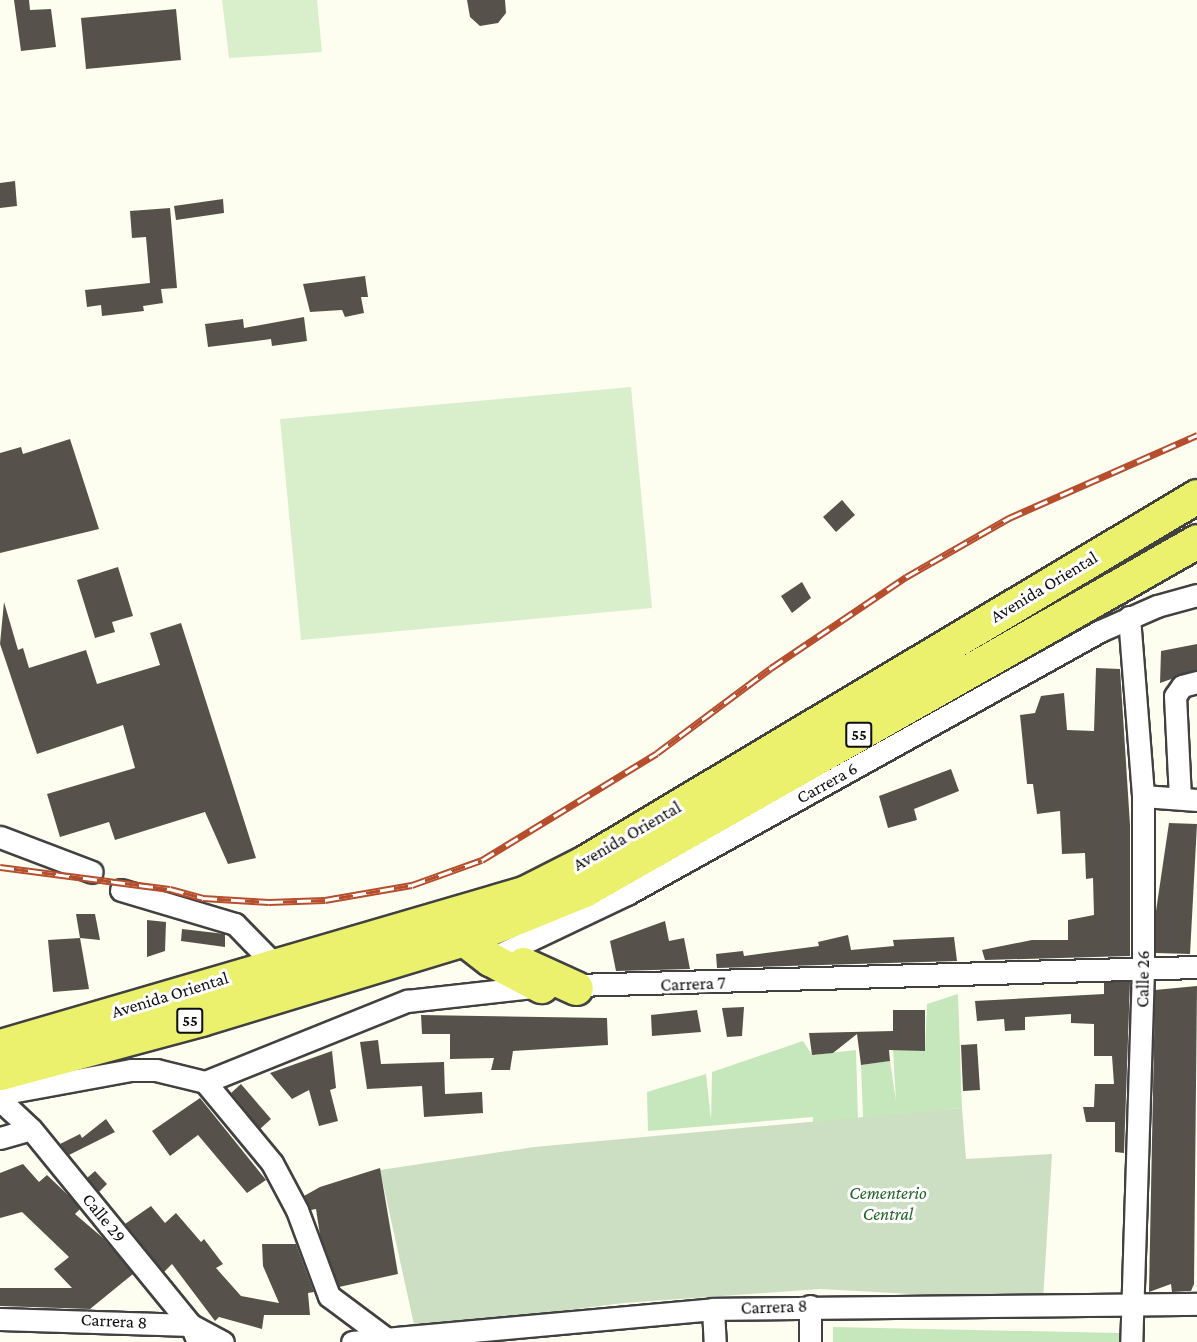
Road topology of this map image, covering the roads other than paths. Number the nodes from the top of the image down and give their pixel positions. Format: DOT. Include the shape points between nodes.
graph roads {
  1 [pos="1197,496"];
  2 [pos="1197,541"];
  3 [pos="1197,595"];
  4 [pos="1129,617"];
  5 [pos="1197,682"];
  6 [pos="1143,796"];
  7 [pos="1189,799"];
  8 [pos="0,837"];
  9 [pos="92,872"];
  10 [pos="121,890"];
  11 [pos="458,928"];
  12 [pos="507,942"];
  13 [pos="273,963"];
  14 [pos="1197,967"];
  15 [pos="1143,969"];
  16 [pos="541,986"];
  17 [pos="576,988"];
  18 [pos="0,1046"];
  19 [pos="0,1073"];
  20 [pos="206,1082"];
  21 [pos="0,1094"];
  22 [pos="0,1100"];
  23 [pos="31,1129"];
  24 [pos="0,1137"];
  25 [pos="1197,1304"];
  26 [pos="810,1306"];
  27 [pos="1131,1306"];
  28 [pos="713,1309"];
  29 [pos="0,1319"];
  30 [pos="567,1332"];
  31 [pos="195,1334"];
  32 [pos="388,1340"];
  33 [pos="429,1340"];
  34 [pos="223,1342"];
  35 [pos="352,1342"];
  36 [pos="715,1342"];
  37 [pos="810,1342"];
  38 [pos="1131,1342"];
  1 -- 11 [label="main road, Avenida Oriental / 55" via="585,862"];
  2 -- 12 [label="main road, Avenida Oriental / 55" via="584,890"];
  3 -- 4 [label="street, Carrera 6"];
  4 -- 6 [label="street, Calle 26"];
  4 -- 12 [label="street, Carrera 6" via="627,894"];
  5 -- 7 [label="street" via="1182,686 1175,696"];
  6 -- 7 [label="street"];
  6 -- 15 [label="street, Calle 26"];
  8 -- 9 [label="street"];
  10 -- 13 [label="street" via="235,924"];
  11 -- 12 [label="main road, Avenida Oriental / 55"];
  11 -- 12 [label="main road"];
  11 -- 13 [label="main road, Avenida Oriental / 55"];
  11 -- 19 [label="main road, Avenida Oriental / 55" via="201,1019"];
  12 -- 16 [label="main road"];
  12 -- 17 [label="main road" via="530,971"];
  13 -- 18 [label="main road, Avenida Oriental / 55"];
  14 -- 15 [label="street, Carrera 7"];
  15 -- 17 [label="street, Carrera 7"];
  15 -- 27 [label="street, Calle 26"];
  16 -- 17 [label="street, Carrera 7"];
  16 -- 20 [label="street, Carrera 7" via="407,1001"];
  20 -- 21 [label="street" via="156,1070 130,1070"];
  20 -- 32 [label="street" via="272,1163 297,1210 329,1296"];
  22 -- 23 [label="street, Calle 29"];
  23 -- 24 [label="street"];
  23 -- 31 [label="street, Calle 29"];
  25 -- 27 [label="street, Carrera 8"];
  26 -- 27 [label="street, Carrera 8"];
  26 -- 28 [label="street, Carrera 8"];
  26 -- 37 [label="street"];
  27 -- 38 [label="street, Calle 26"];
  28 -- 30 [label="street, Carrera 8"];
  28 -- 36 [label="street"];
  29 -- 31 [label="street, Carrera 8"];
  30 -- 33 [label="street, Carrera 8"];
  31 -- 34 [label="street, Carrera 8"];
  32 -- 33 [label="street, Carrera 8"];
  32 -- 35 [label="street, Carrera 8"];
}
